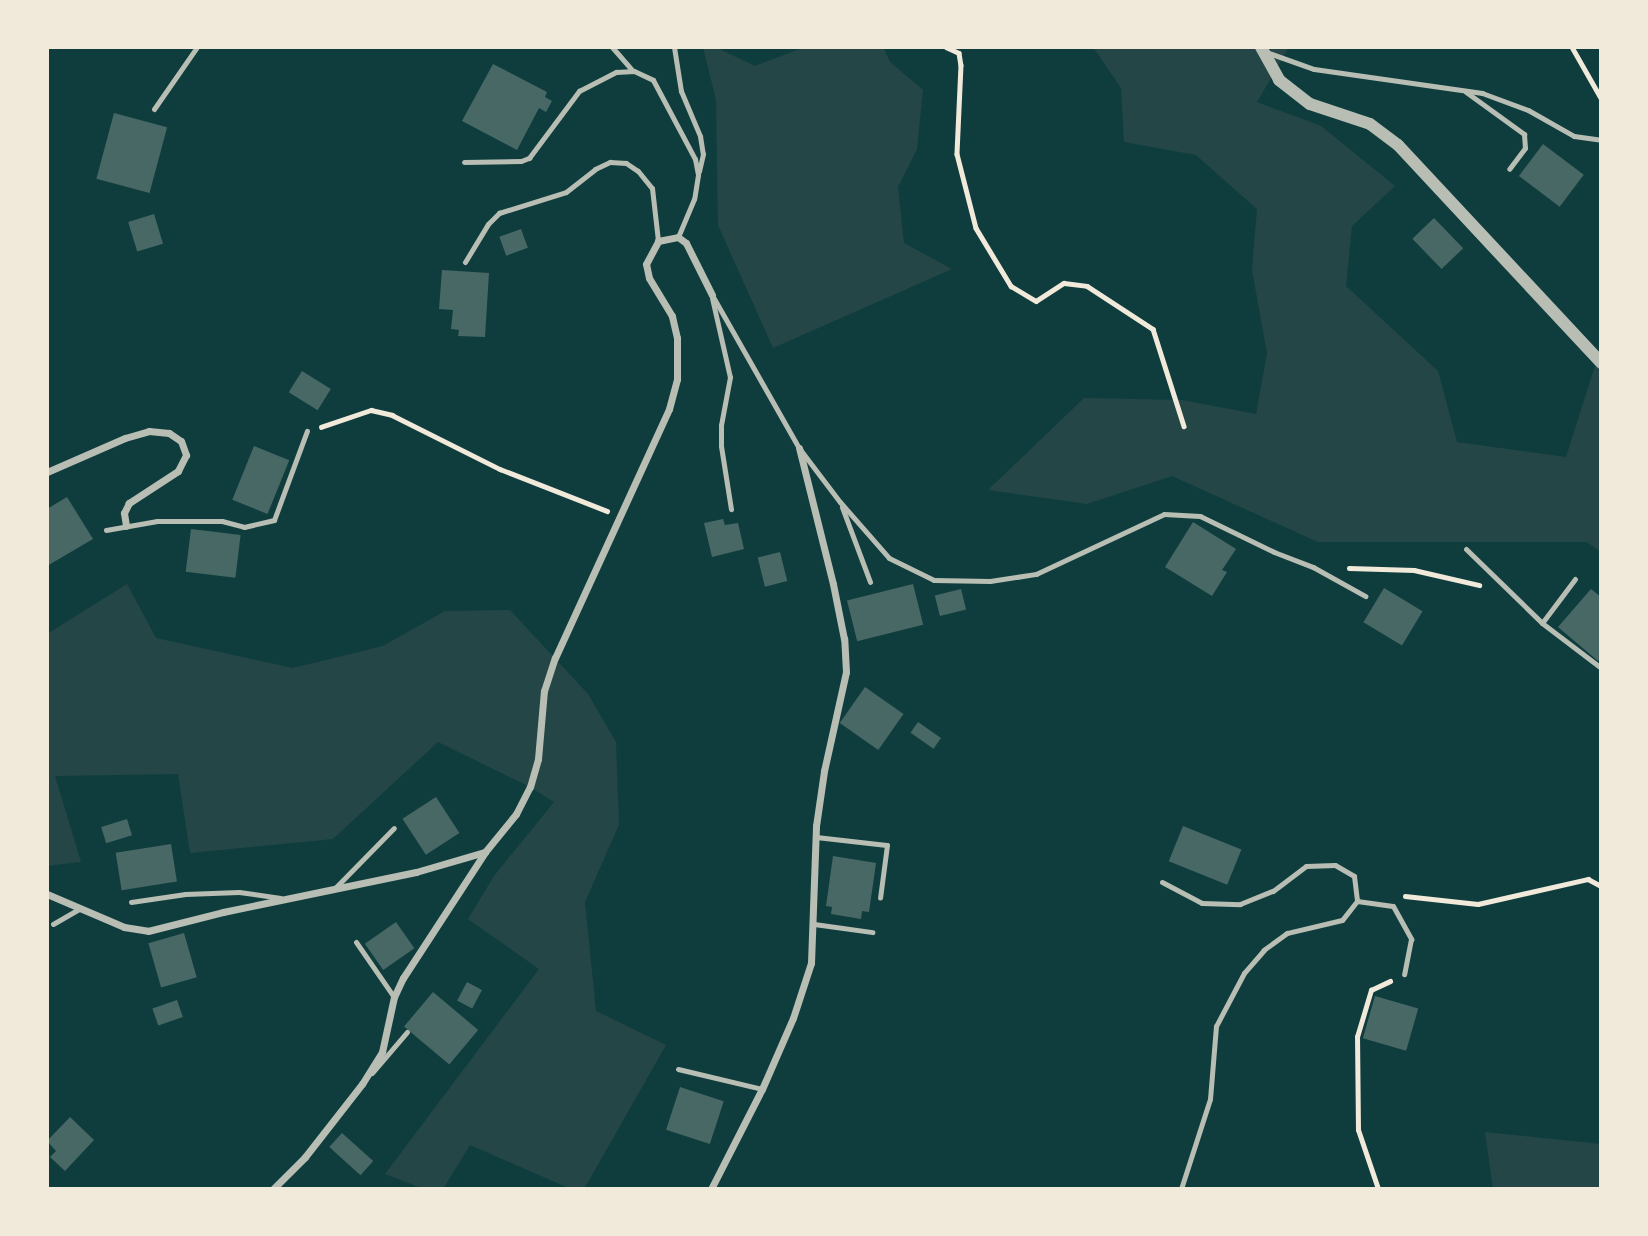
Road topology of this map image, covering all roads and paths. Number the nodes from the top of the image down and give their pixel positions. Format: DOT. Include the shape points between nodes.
graph roads {
  1 [pos="197,47"];
  2 [pos="612,47"];
  3 [pos="674,47"];
  4 [pos="946,47"];
  5 [pos="1572,47"];
  6 [pos="1262,49"];
  7 [pos="634,71"];
  8 [pos="1464,90"];
  9 [pos="1601,98"];
  10 [pos="154,110"];
  11 [pos="1601,140"];
  12 [pos="464,162"];
  13 [pos="1509,169"];
  14 [pos="698,175"];
  15 [pos="678,237"];
  16 [pos="658,241"];
  17 [pos="465,262"];
  18 [pos="712,295"];
  19 [pos="1601,362"];
  20 [pos="1184,426"];
  21 [pos="307,431"];
  22 [pos="799,448"];
  23 [pos="47,472"];
  24 [pos="840,502"];
  25 [pos="731,509"];
  26 [pos="620,516"];
  27 [pos="126,526"];
  28 [pos="106,530"];
  29 [pos="1466,549"];
  30 [pos="1313,566"];
  31 [pos="1575,579"];
  32 [pos="870,582"];
  33 [pos="1513,592"];
  34 [pos="1365,596"];
  35 [pos="1542,623"];
  36 [pos="1601,668"];
  37 [pos="394,828"];
  38 [pos="816,836"];
  39 [pos="485,852"];
  40 [pos="1162,882"];
  41 [pos="1601,886"];
  42 [pos="331,892"];
  43 [pos="47,894"];
  44 [pos="1395,894"];
  45 [pos="880,898"];
  46 [pos="290,900"];
  47 [pos="1357,901"];
  48 [pos="131,902"];
  49 [pos="83,907"];
  50 [pos="53,924"];
  51 [pos="814,924"];
  52 [pos="872,932"];
  53 [pos="356,942"];
  54 [pos="1404,974"];
  55 [pos="394,998"];
  56 [pos="407,1032"];
  57 [pos="678,1069"];
  58 [pos="362,1084"];
  59 [pos="762,1089"];
  60 [pos="274,1189"];
  61 [pos="711,1189"];
  62 [pos="1181,1189"];
  63 [pos="1378,1189"];
  1 -- 10 [label="lane"];
  2 -- 7 [label="lane"];
  3 -- 14 [label="lane" via="681,91 700,136"];
  4 -- 20 [label="path" via="959,53 961,65 957,154 976,228 1011,286 1036,301 1064,282 1087,286 1153,329"];
  5 -- 9 [label="path"];
  6 -- 8 [label="lane" via="1314,69"];
  6 -- 19 [label="street" via="1279,80 1310,104 1370,124 1398,145"];
  7 -- 12 [label="lane" via="616,72 579,91 529,158"];
  7 -- 14 [label="lane" via="653,80 691,152"];
  8 -- 11 [label="lane" via="1505,100 1574,136"];
  8 -- 13 [label="lane" via="1524,134 1525,148"];
  14 -- 15 [label="lane" via="688,220"];
  15 -- 16 [label="street"];
  15 -- 18 [label="street" via="686,243"];
  16 -- 17 [label="lane" via="652,188 625,163 610,162 566,192 499,213"];
  16 -- 26 [label="street" via="646,264 649,278 672,316 677,379 669,409"];
  18 -- 22 [label="lane"];
  18 -- 25 [label="lane" via="730,377 721,446"];
  21 -- 26 [label="path" via="371,410 392,415 500,469"];
  21 -- 27 [label="lane" via="274,520 244,527 201,520"];
  22 -- 24 [label="lane"];
  22 -- 38 [label="street" via="844,639 846,672 824,771"];
  23 -- 27 [label="street" via="149,431 169,433 181,441 186,455 178,471 129,503 124,513"];
  24 -- 30 [label="lane" via="889,558 934,580 989,581 1036,574 1164,514 1200,516"];
  24 -- 32 [label="lane"];
  26 -- 39 [label="street" via="544,691 538,759 530,787 516,814"];
  27 -- 28 [label="lane"];
  29 -- 33 [label="lane"];
  30 -- 33 [label="path" via="1414,570"];
  30 -- 34 [label="lane"];
  31 -- 35 [label="lane"];
  33 -- 35 [label="lane"];
  35 -- 36 [label="lane"];
  37 -- 42 [label="lane"];
  38 -- 45 [label="lane" via="887,845"];
  38 -- 51 [label="street"];
  39 -- 42 [label="street"];
  39 -- 55 [label="street"];
  40 -- 47 [label="lane" via="1202,903 1240,904 1273,891 1306,866 1335,865 1354,876"];
  41 -- 44 [label="path" via="1588,879 1478,904"];
  42 -- 46 [label="street"];
  43 -- 49 [label="street"];
  46 -- 48 [label="lane" via="239,892"];
  46 -- 49 [label="street" via="148,930 124,927"];
  47 -- 54 [label="lane" via="1393,906 1411,939"];
  47 -- 62 [label="lane" via="1342,920 1287,933 1264,950 1237,985 1216,1026 1210,1099"];
  49 -- 50 [label="lane"];
  51 -- 52 [label="lane"];
  51 -- 59 [label="street" via="811,963"];
  53 -- 55 [label="lane"];
  54 -- 63 [label="path" via="1371,990 1357,1037 1358,1130"];
  55 -- 58 [label="street" via="382,1052"];
  56 -- 58 [label="lane"];
  57 -- 59 [label="lane"];
  58 -- 60 [label="street"];
  59 -- 61 [label="street"];
}
